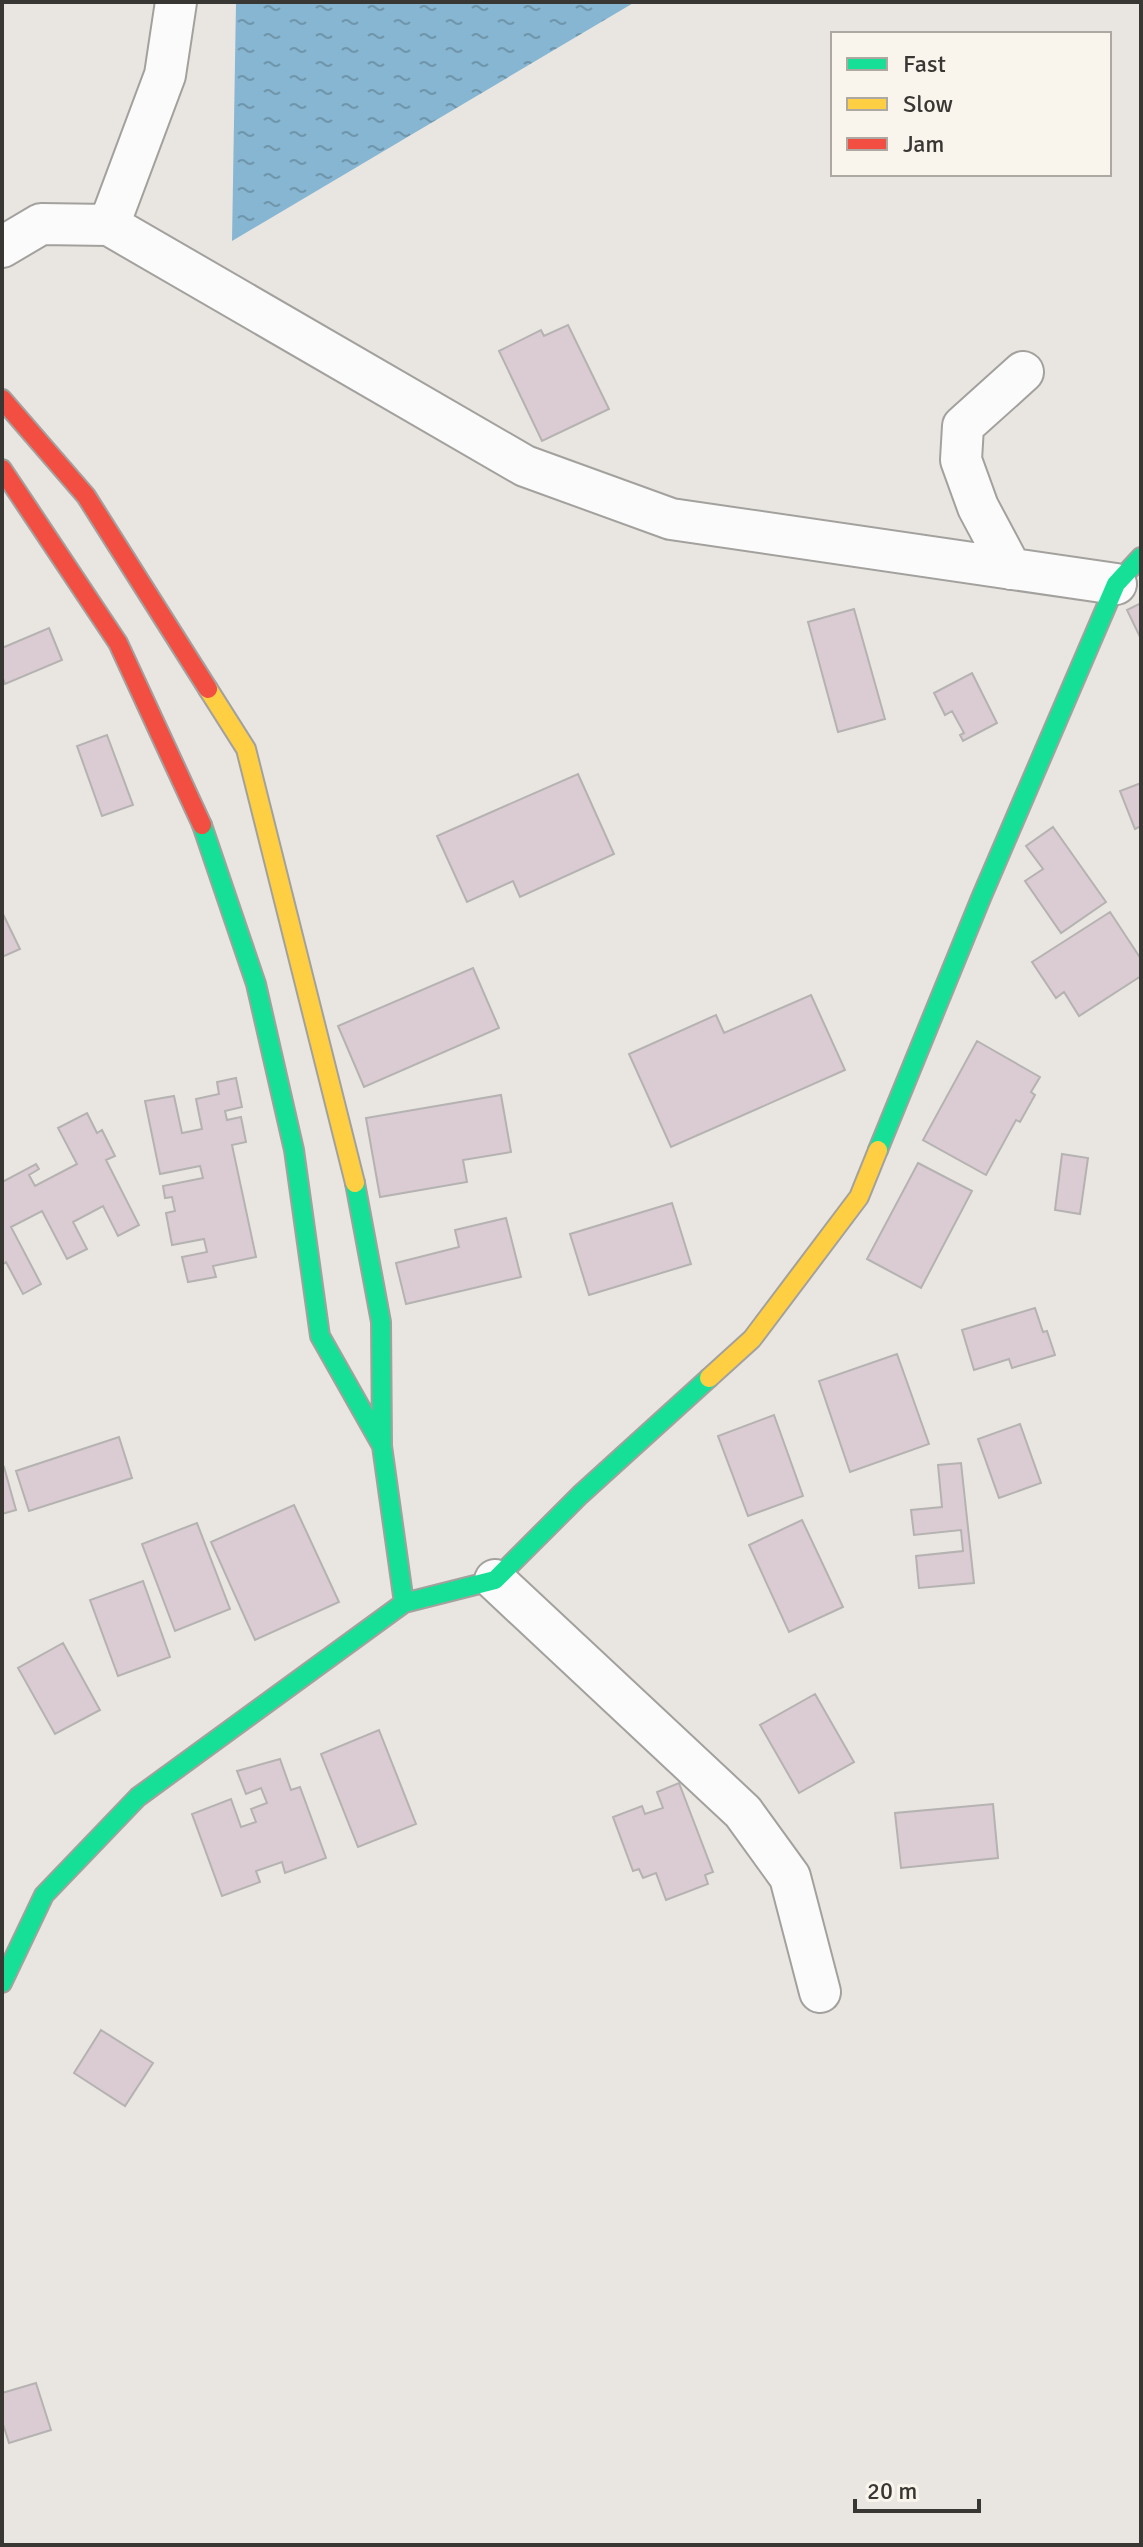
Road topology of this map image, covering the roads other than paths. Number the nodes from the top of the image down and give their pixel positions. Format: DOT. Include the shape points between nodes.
graph roads {
  1 [pos="176,2"];
  2 [pos="109,225"];
  3 [pos="2,247"];
  4 [pos="1023,372"];
  5 [pos="2,399"];
  6 [pos="2,469"];
  7 [pos="1011,569"];
  8 [pos="1129,571"];
  9 [pos="382,1446"];
  10 [pos="495,1580"];
  11 [pos="404,1603"];
  12 [pos="2,1983"];
  13 [pos="820,1992"];
  1 -- 2 [label="street" via="165,75"];
  2 -- 3 [label="street" via="41,224"];
  2 -- 7 [label="street" via="525,466 671,519"];
  4 -- 7 [label="street" via="963,426 961,460 978,507"];
  5 -- 9 [label="main road" via="86,496 246,749 356,1189 381,1322"];
  6 -- 9 [label="main road" via="118,643 200,820 256,984 294,1150 320,1336"];
  7 -- 8 [label="street"];
  8 -- 10 [label="main road" via="981,898 859,1197 752,1339"];
  9 -- 11 [label="main road"];
  10 -- 11 [label="main road"];
  10 -- 13 [label="street" via="743,1812 790,1877"];
  11 -- 12 [label="main road" via="138,1797 44,1895"];
}
